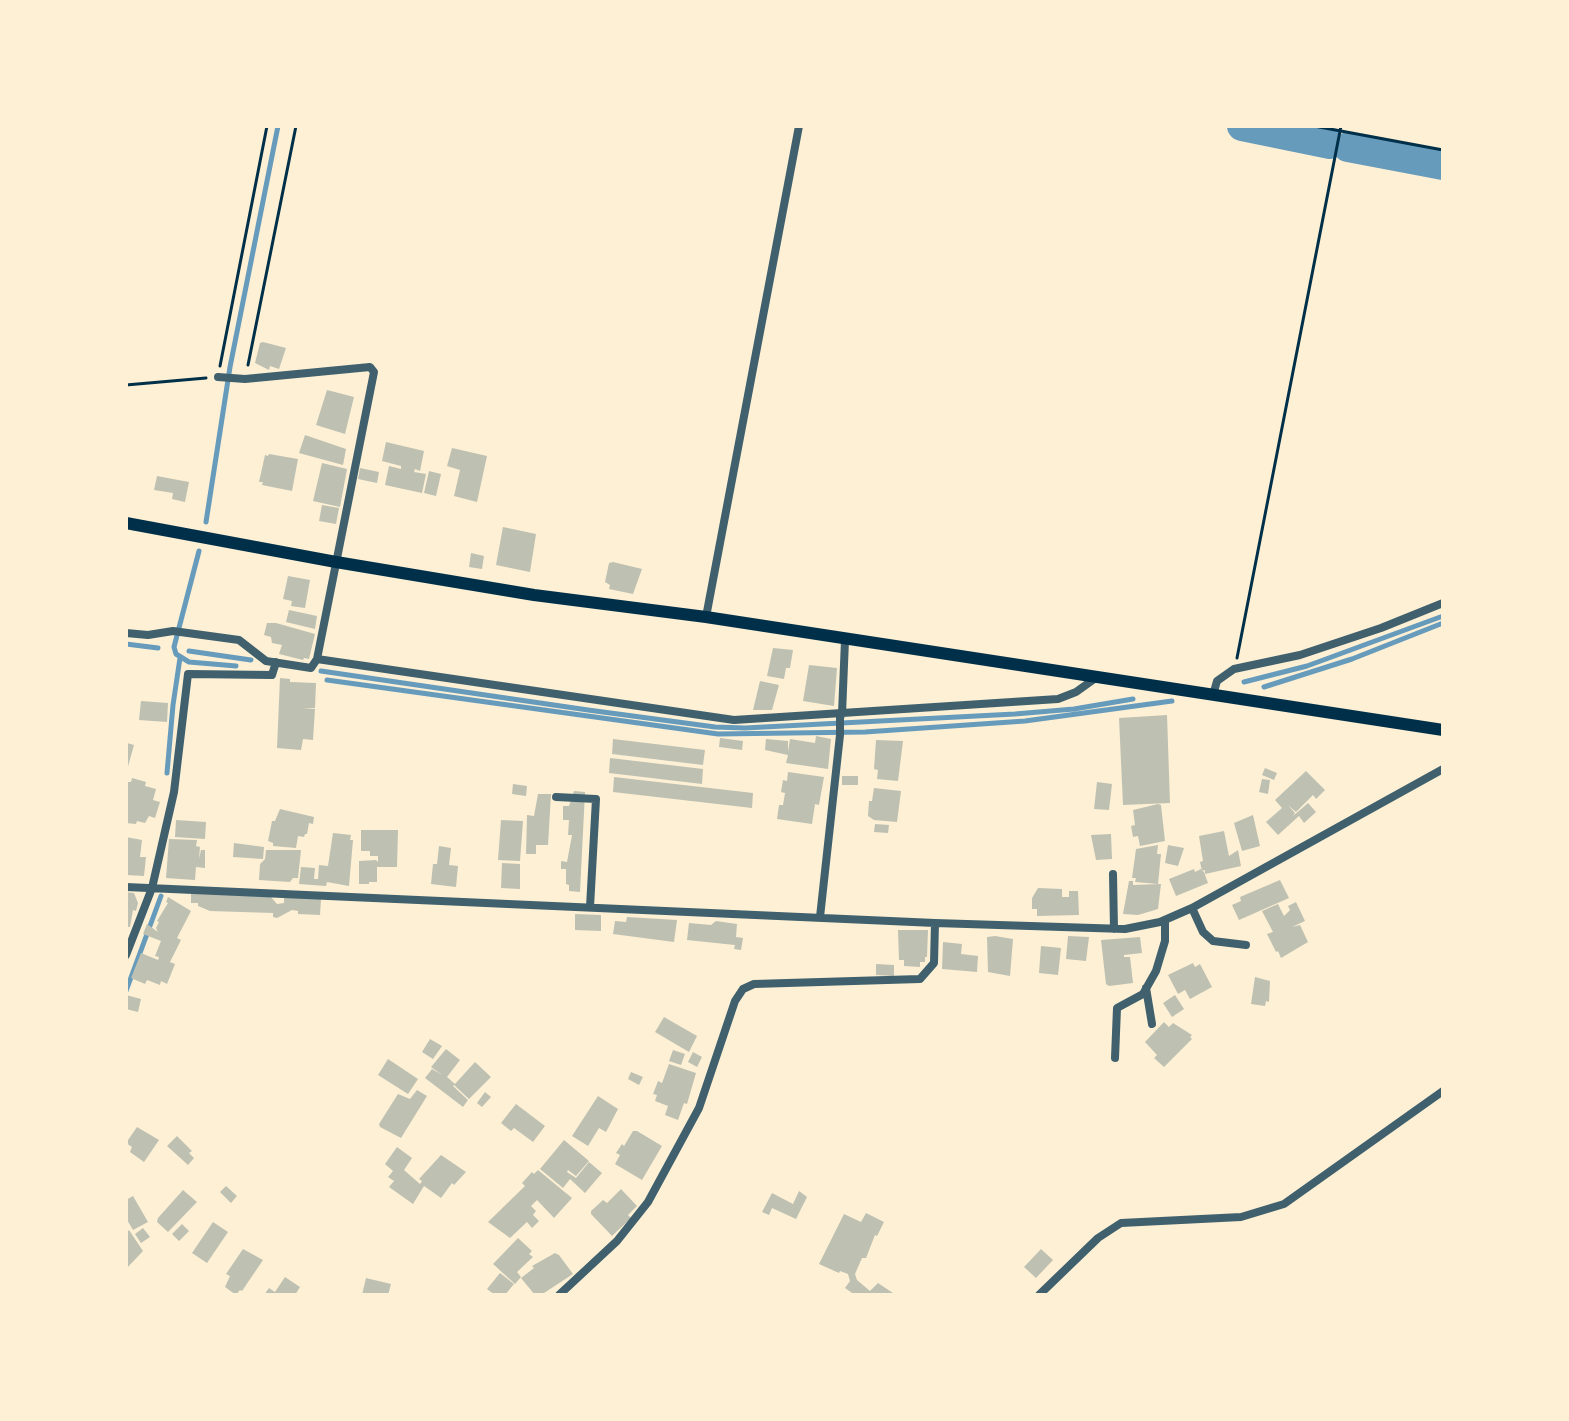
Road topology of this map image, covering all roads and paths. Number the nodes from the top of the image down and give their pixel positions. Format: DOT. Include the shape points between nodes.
graph roads {
  1 [pos="267,126"];
  2 [pos="296,126"];
  3 [pos="799,126"];
  4 [pos="1314,126"];
  5 [pos="1341,129"];
  6 [pos="1443,150"];
  7 [pos="221,377"];
  8 [pos="245,379"];
  9 [pos="126,385"];
  10 [pos="126,523"];
  11 [pos="336,562"];
  12 [pos="1443,603"];
  13 [pos="706,617"];
  14 [pos="126,633"];
  15 [pos="845,640"];
  16 [pos="317,659"];
  17 [pos="276,662"];
  18 [pos="1234,669"];
  19 [pos="1097,677"];
  20 [pos="1213,695"];
  21 [pos="840,715"];
  22 [pos="1443,730"];
  23 [pos="1443,769"];
  24 [pos="556,797"];
  25 [pos="1113,874"];
  26 [pos="126,887"];
  27 [pos="152,888"];
  28 [pos="590,907"];
  29 [pos="1192,908"];
  30 [pos="820,917"];
  31 [pos="1165,920"];
  32 [pos="935,923"];
  33 [pos="1114,929"];
  34 [pos="1246,945"];
  35 [pos="126,955"];
  36 [pos="1146,987"];
  37 [pos="1152,1024"];
  38 [pos="1115,1058"];
  39 [pos="1443,1091"];
  40 [pos="559,1295"];
  41 [pos="1039,1295"];
  1 -- 7 [label="path"];
  2 -- 8 [label="path"];
  3 -- 13 [label="street"];
  4 -- 5 [label="path"];
  5 -- 6 [label="path"];
  5 -- 18 [label="path"];
  7 -- 8 [label="street"];
  7 -- 9 [label="path"];
  8 -- 11 [label="street" via="370,367 374,372"];
  10 -- 11 [label="main road"];
  11 -- 13 [label="main road"];
  11 -- 16 [label="street"];
  12 -- 18 [label="street" via="1300,655"];
  13 -- 15 [label="main road"];
  14 -- 17 [label="street" via="173,631 239,640 266,661"];
  15 -- 19 [label="main road"];
  15 -- 21 [label="street"];
  16 -- 17 [label="street" via="311,668"];
  16 -- 21 [label="street" via="734,720"];
  17 -- 27 [label="street" via="272,675 188,674 174,792"];
  18 -- 20 [label="street" via="1217,681"];
  19 -- 20 [label="main road"];
  19 -- 21 [label="street" via="1058,699"];
  20 -- 22 [label="main road"];
  21 -- 30 [label="street"];
  23 -- 29 [label="street"];
  24 -- 28 [label="street" via="596,799"];
  25 -- 33 [label="street"];
  26 -- 27 [label="street"];
  27 -- 28 [label="street"];
  27 -- 35 [label="street"];
  28 -- 30 [label="street"];
  29 -- 31 [label="street"];
  29 -- 34 [label="street" via="1213,941"];
  30 -- 32 [label="street"];
  31 -- 33 [label="street"];
  31 -- 36 [label="street" via="1165,941"];
  32 -- 33 [label="street"];
  32 -- 40 [label="street" via="934,963 920,979 754,984 743,989 699,1108 648,1202 617,1241"];
  36 -- 37 [label="street"];
  36 -- 38 [label="street" via="1117,1008"];
  39 -- 41 [label="street" via="1284,1204 1241,1217 1121,1223"];
}
